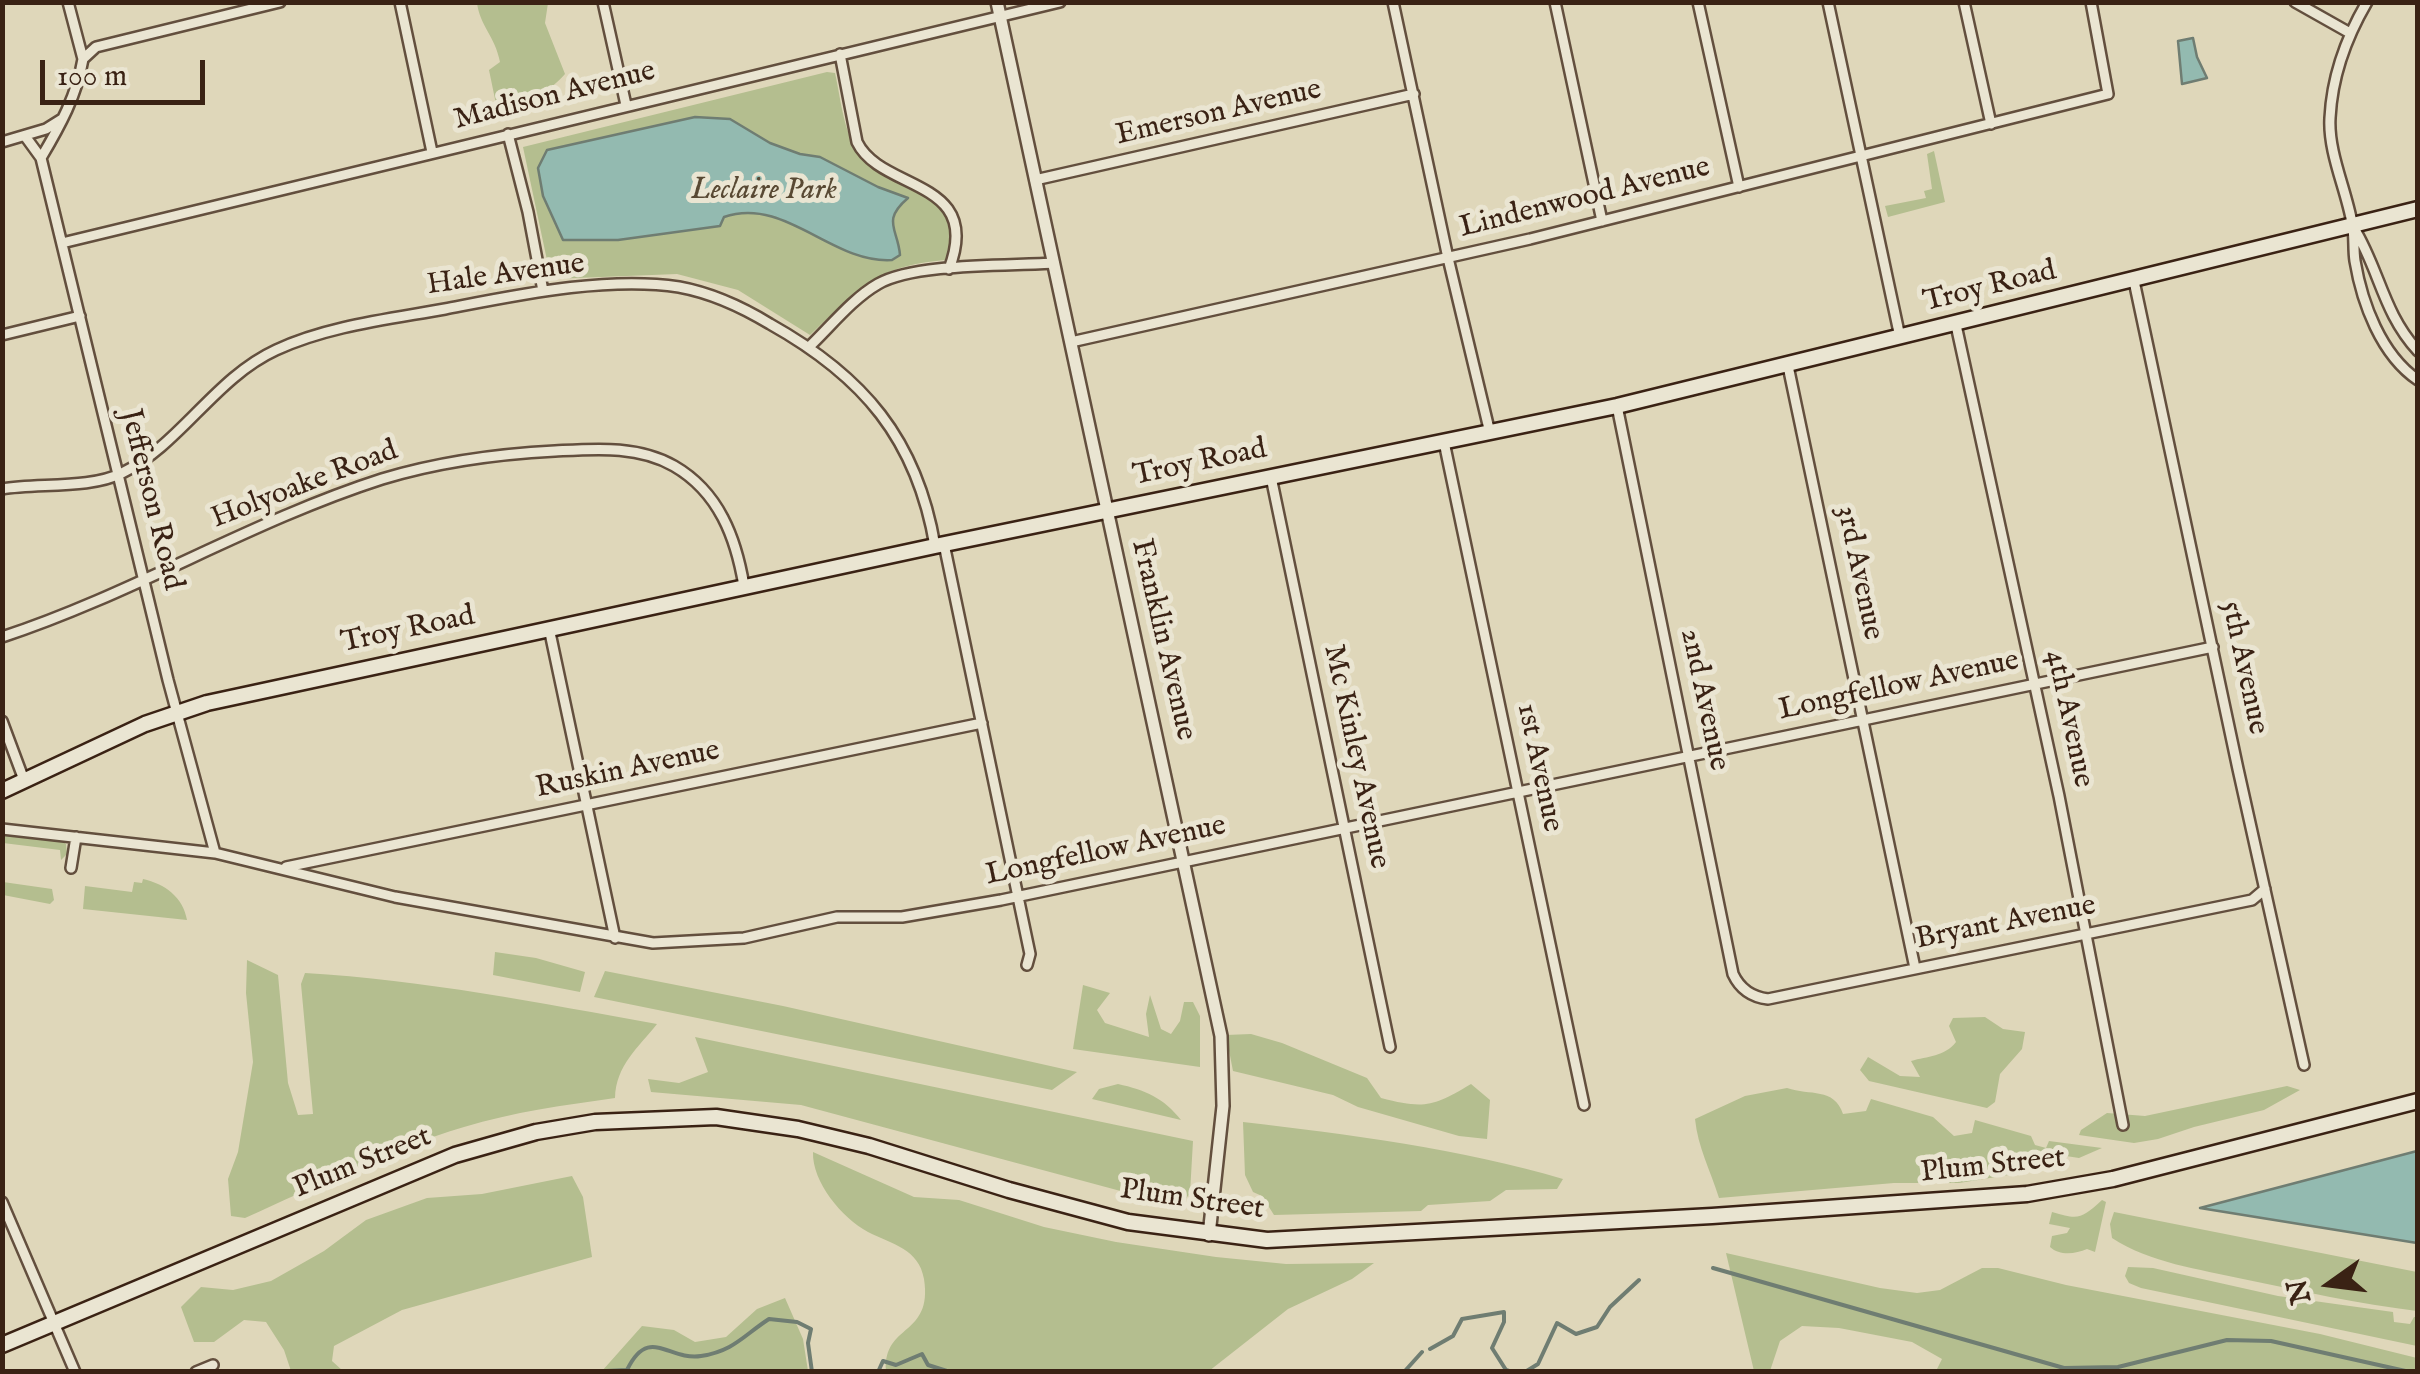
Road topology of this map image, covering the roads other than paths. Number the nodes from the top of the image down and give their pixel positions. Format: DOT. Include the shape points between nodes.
graph roads {
  1 [pos="68,2"];
  2 [pos="280,2"];
  3 [pos="400,2"];
  4 [pos="602,2"];
  5 [pos="1060,2"];
  6 [pos="1393,2"];
  7 [pos="1555,2"];
  8 [pos="1698,2"];
  9 [pos="1828,2"];
  10 [pos="1964,2"];
  11 [pos="2091,2"];
  12 [pos="2295,2"];
  13 [pos="2367,2"];
  14 [pos="998,9"];
  15 [pos="2350,33"];
  16 [pos="840,54"];
  17 [pos="83,58"];
  18 [pos="1414,94"];
  19 [pos="626,106"];
  20 [pos="64,118"];
  21 [pos="1991,124"];
  22 [pos="508,134"];
  23 [pos="25,136"];
  24 [pos="2,142"];
  25 [pos="432,152"];
  26 [pos="1860,157"];
  27 [pos="41,158"];
  28 [pos="1035,180"];
  29 [pos="1738,187"];
  30 [pos="2418,209"];
  31 [pos="1602,220"];
  32 [pos="2353,225"];
  33 [pos="62,243"];
  34 [pos="1448,258"];
  35 [pos="1054,264"];
  36 [pos="949,269"];
  37 [pos="2134,281"];
  38 [pos="543,291"];
  39 [pos="80,316"];
  40 [pos="1956,325"];
  41 [pos="2,336"];
  42 [pos="1900,338"];
  43 [pos="1071,342"];
  44 [pos="809,347"];
  45 [pos="2418,351"];
  46 [pos="1788,366"];
  47 [pos="2418,380"];
  48 [pos="1617,406"];
  49 [pos="1490,433"];
  50 [pos="1444,442"];
  51 [pos="118,476"];
  52 [pos="1271,476"];
  53 [pos="2,489"];
  54 [pos="1107,512"];
  55 [pos="939,545"];
  56 [pos="144,581"];
  57 [pos="744,586"];
  58 [pos="549,628"];
  59 [pos="2,637"];
  60 [pos="2213,646"];
  61 [pos="2035,684"];
  62 [pos="176,712"];
  63 [pos="2,721"];
  64 [pos="1863,721"];
  65 [pos="982,723"];
  66 [pos="1690,757"];
  67 [pos="24,780"];
  68 [pos="2,790"];
  69 [pos="1517,792"];
  70 [pos="586,806"];
  71 [pos="1345,828"];
  72 [pos="2,829"];
  73 [pos="76,837"];
  74 [pos="215,852"];
  75 [pos="1185,862"];
  76 [pos="71,868"];
  77 [pos="283,868"];
  78 [pos="2264,889"];
  79 [pos="1018,896"];
  80 [pos="2086,932"];
  81 [pos="615,938"];
  82 [pos="1028,964"];
  83 [pos="1914,968"];
  84 [pos="1754,996"];
  85 [pos="1390,1048"];
  86 [pos="2304,1065"];
  87 [pos="2418,1101"];
  88 [pos="1584,1104"];
  89 [pos="2123,1125"];
  90 [pos="2,1202"];
  91 [pos="1209,1235"];
  92 [pos="54,1324"];
  93 [pos="2,1345"];
  94 [pos="213,1365"];
  95 [pos="75,1372"];
  96 [pos="196,1372"];
  1 -- 17 [label="street"];
  2 -- 17 [label="street" via="96,47"];
  3 -- 25 [label="street"];
  4 -- 19 [label="street"];
  5 -- 14 [label="street, Madison Avenue"];
  6 -- 18 [label="street"];
  7 -- 31 [label="street"];
  8 -- 29 [label="street"];
  9 -- 26 [label="street"];
  10 -- 21 [label="street"];
  11 -- 21 [label="street, Lindenwood Avenue" via="2108,94"];
  12 -- 15 [label="street"];
  13 -- 15 [label="street"];
  14 -- 16 [label="street, Madison Avenue"];
  14 -- 28 [label="street, Franklin Avenue"];
  15 -- 32 [label="street" via="2329,122"];
  16 -- 19 [label="street, Madison Avenue"];
  16 -- 36 [label="street" via="862,152 931,194 952,216 958,240"];
  17 -- 20 [label="street"];
  18 -- 28 [label="street, Emerson Avenue"];
  18 -- 34 [label="street"];
  19 -- 22 [label="street, Madison Avenue"];
  20 -- 23 [label="street"];
  20 -- 27 [label="street"];
  21 -- 26 [label="street, Lindenwood Avenue"];
  22 -- 25 [label="street, Madison Avenue"];
  22 -- 38 [label="street"];
  23 -- 24 [label="street"];
  23 -- 27 [label="street, Jefferson Road"];
  25 -- 33 [label="street, Madison Avenue"];
  26 -- 29 [label="street, Lindenwood Avenue"];
  26 -- 42 [label="street"];
  27 -- 33 [label="street, Jefferson Road"];
  28 -- 35 [label="street, Franklin Avenue"];
  29 -- 31 [label="street, Lindenwood Avenue"];
  30 -- 32 [label="main road, Troy Road"];
  31 -- 34 [label="street, Lindenwood Avenue"];
  32 -- 37 [label="main road, Troy Road"];
  32 -- 45 [label="street" via="2391,318"];
  32 -- 47 [label="street" via="2355,265 2371,317 2393,356"];
  33 -- 39 [label="street, Jefferson Road"];
  34 -- 43 [label="street, Lindenwood Avenue"];
  34 -- 49 [label="street"];
  35 -- 36 [label="street"];
  35 -- 43 [label="street, Franklin Avenue"];
  36 -- 44 [label="street" via="906,272 877,284"];
  37 -- 40 [label="main road, Troy Road"];
  37 -- 60 [label="street, 5th Avenue"];
  38 -- 44 [label="street, Hale Avenue" via="653,285 699,292"];
  38 -- 51 [label="street, Hale Avenue" via="274,350"];
  39 -- 41 [label="street"];
  39 -- 51 [label="street, Jefferson Road"];
  40 -- 42 [label="main road, Troy Road"];
  40 -- 61 [label="street, 4th Avenue"];
  42 -- 46 [label="main road, Troy Road"];
  43 -- 54 [label="street, Franklin Avenue"];
  44 -- 55 [label="street, Hale Avenue" via="890,424 918,476"];
  46 -- 48 [label="main road, Troy Road"];
  46 -- 64 [label="street, 3rd Avenue"];
  48 -- 49 [label="main road, Troy Road"];
  48 -- 66 [label="street, 2nd Avenue"];
  49 -- 50 [label="main road, Troy Road"];
  50 -- 52 [label="main road, Troy Road"];
  50 -- 69 [label="street, 1st Avenue"];
  51 -- 53 [label="street"];
  51 -- 56 [label="street, Jefferson Road"];
  52 -- 54 [label="main road, Troy Road"];
  52 -- 71 [label="street, Mc Kinley Avenue"];
  54 -- 55 [label="main road, Troy Road"];
  54 -- 75 [label="street, Franklin Avenue"];
  55 -- 57 [label="main road, Troy Road"];
  55 -- 65 [label="street, Hale Avenue"];
  56 -- 57 [label="street, Holyoake Road" via="255,528 381,480 454,462 596,450 657,458 703,489 731,532"];
  56 -- 59 [label="street, Holyoake Road"];
  56 -- 62 [label="street, Jefferson Road"];
  57 -- 58 [label="main road, Troy Road"];
  58 -- 62 [label="main road, Troy Road"];
  58 -- 70 [label="street"];
  60 -- 61 [label="street, Longfellow Avenue"];
  60 -- 78 [label="street, 5th Avenue"];
  61 -- 64 [label="street, Longfellow Avenue"];
  61 -- 80 [label="street, 4th Avenue"];
  62 -- 67 [label="main road, Troy Road"];
  62 -- 74 [label="street, Jefferson Road"];
  63 -- 67 [label="street"];
  64 -- 66 [label="street, Longfellow Avenue"];
  64 -- 83 [label="street, 3rd Avenue"];
  65 -- 70 [label="street, Ruskin Avenue"];
  65 -- 79 [label="street, Hale Avenue"];
  66 -- 69 [label="street, Longfellow Avenue"];
  66 -- 84 [label="street, 2nd Avenue" via="1733,974"];
  67 -- 68 [label="main road, Troy Road"];
  69 -- 71 [label="street, Longfellow Avenue"];
  69 -- 88 [label="street, 1st Avenue"];
  70 -- 77 [label="street, Ruskin Avenue"];
  70 -- 81 [label="street"];
  71 -- 75 [label="street, Longfellow Avenue"];
  71 -- 85 [label="street, Mc Kinley Avenue"];
  72 -- 73 [label="street, Longfellow Avenue"];
  73 -- 74 [label="street, Longfellow Avenue"];
  73 -- 76 [label="street"];
  74 -- 77 [label="street, Longfellow Avenue"];
  75 -- 79 [label="street, Longfellow Avenue"];
  75 -- 91 [label="street, Franklin Avenue" via="1224,1061"];
  77 -- 81 [label="street, Longfellow Avenue" via="395,897"];
  78 -- 80 [label="street, Bryant Avenue" via="2252,900"];
  78 -- 86 [label="street, 5th Avenue"];
  79 -- 81 [label="street, Longfellow Avenue" via="902,917 825,918 716,941"];
  79 -- 82 [label="street, Hale Avenue"];
  80 -- 83 [label="street, Bryant Avenue"];
  80 -- 89 [label="street, 4th Avenue"];
  83 -- 84 [label="street, Bryant Avenue"];
  87 -- 91 [label="main road, Plum Street" via="2114,1179 2027,1194 1318,1239"];
  90 -- 92 [label="street"];
  91 -- 92 [label="main road, Plum Street" via="1092,1213 814,1132 716,1118 632,1119 536,1132 455,1156"];
  92 -- 93 [label="main road, Plum Street"];
  92 -- 95 [label="street"];
  94 -- 96 [label="street"];
}
